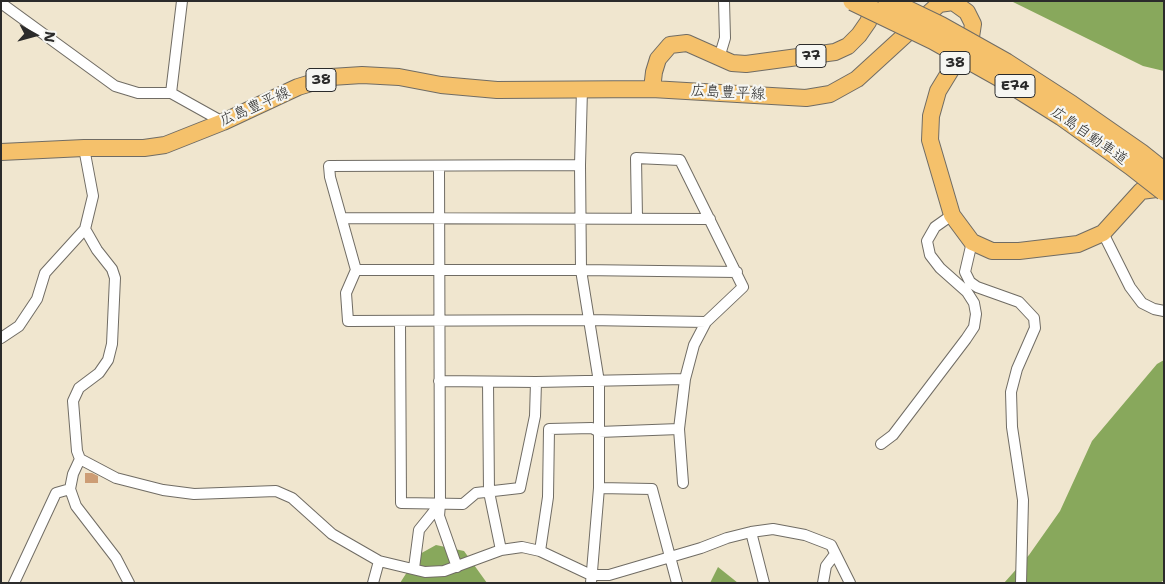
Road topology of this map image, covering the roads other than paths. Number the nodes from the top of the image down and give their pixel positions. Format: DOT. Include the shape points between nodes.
graph roads {
  1 [pos="182,1"];
  2 [pos="724,1"];
  3 [pos="853,1"];
  4 [pos="876,1"];
  5 [pos="888,1"];
  6 [pos="1,3"];
  7 [pos="719,58"];
  8 [pos="582,89"];
  9 [pos="652,89"];
  10 [pos="170,93"];
  11 [pos="223,122"];
  12 [pos="84,148"];
  13 [pos="1,152"];
  14 [pos="580,165"];
  15 [pos="439,166"];
  16 [pos="1164,172"];
  17 [pos="1164,189"];
  18 [pos="952,216"];
  19 [pos="342,218"];
  20 [pos="439,218"];
  21 [pos="581,218"];
  22 [pos="637,218"];
  23 [pos="710,219"];
  24 [pos="85,229"];
  25 [pos="1103,233"];
  26 [pos="972,242"];
  27 [pos="356,270"];
  28 [pos="439,270"];
  29 [pos="580,270"];
  30 [pos="737,272"];
  31 [pos="1164,311"];
  32 [pos="588,320"];
  33 [pos="400,321"];
  34 [pos="439,321"];
  35 [pos="706,322"];
  36 [pos="1,338"];
  37 [pos="684,379"];
  38 [pos="439,381"];
  39 [pos="488,382"];
  40 [pos="536,382"];
  41 [pos="599,382"];
  42 [pos="679,429"];
  43 [pos="599,432"];
  44 [pos="880,444"];
  45 [pos="80,459"];
  46 [pos="683,482"];
  47 [pos="599,488"];
  48 [pos="70,489"];
  49 [pos="489,492"];
  50 [pos="440,504"];
  51 [pos="751,532"];
  52 [pos="501,550"];
  53 [pos="540,551"];
  54 [pos="836,554"];
  55 [pos="670,556"];
  56 [pos="379,561"];
  57 [pos="457,567"];
  58 [pos="414,568"];
  59 [pos="591,579"];
  60 [pos="14,583"];
  61 [pos="129,583"];
  62 [pos="373,583"];
  63 [pos="677,583"];
  64 [pos="764,583"];
  65 [pos="823,583"];
  66 [pos="850,583"];
  67 [pos="1021,583"];
  1 -- 10 [label="street"];
  2 -- 7 [label="street" via="725,38"];
  3 -- 17 [label="highway, 広島自動車道 / E74, bridge" via="934,40 1000,77"];
  4 -- 7 [label="main road, 77" via="859,35 836,52 746,64"];
  5 -- 16 [label="highway, 広島自動車道 / E74, bridge" via="1006,63 1072,105"];
  6 -- 10 [label="street" via="115,86 138,93"];
  7 -- 9 [label="main road, 77" via="687,43 670,45 658,59"];
  8 -- 9 [label="main road, 広島豊平線 / 38"];
  8 -- 11 [label="main road, 広島豊平線 / 38" via="497,90 389,76 331,77 298,87"];
  8 -- 14 [label="street"];
  9 -- 18 [label="main road, 広島豊平線 / 38" via="806,98 830,94 857,79 939,4 953,2 968,12 973,24 971,38 938,91 931,116 930,140"];
  10 -- 11 [label="street"];
  11 -- 12 [label="main road, 広島豊平線 / 38" via="165,145"];
  12 -- 13 [label="main road, 広島豊平線 / 38"];
  12 -- 24 [label="street" via="92,196"];
  14 -- 15 [label="street"];
  14 -- 21 [label="street"];
  15 -- 19 [label="street" via="330,166"];
  15 -- 20 [label="street"];
  17 -- 25 [label="main road" via="1141,192"];
  18 -- 26 [label="main road, 広島豊平線 / 38"];
  18 -- 44 [label="street" via="934,228 927,241 930,255 974,303 974,327 894,435"];
  19 -- 20 [label="street"];
  19 -- 27 [label="street"];
  20 -- 21 [label="street"];
  20 -- 28 [label="street"];
  21 -- 22 [label="street"];
  21 -- 29 [label="street"];
  22 -- 23 [label="street"];
  22 -- 23 [label="street" via="636,158 680,160"];
  23 -- 30 [label="street"];
  24 -- 36 [label="street" via="45,273 37,299 19,326"];
  24 -- 45 [label="street" via="115,278 112,344 108,360 99,373 79,388 73,400"];
  25 -- 26 [label="main road" via="1078,244 1019,251 992,251"];
  25 -- 31 [label="street" via="1130,287 1142,303"];
  26 -- 67 [label="street" via="965,272 970,282 1019,302 1034,318 1035,328 1017,369 1012,392 1012,427 1023,500"];
  27 -- 28 [label="street"];
  27 -- 33 [label="street" via="346,293 348,321"];
  28 -- 29 [label="street"];
  28 -- 34 [label="street"];
  29 -- 30 [label="street"];
  29 -- 32 [label="street"];
  30 -- 35 [label="street" via="743,287"];
  32 -- 34 [label="street"];
  32 -- 35 [label="street"];
  32 -- 41 [label="street"];
  33 -- 34 [label="street"];
  33 -- 50 [label="street" via="401,503"];
  34 -- 38 [label="street"];
  35 -- 37 [label="street" via="694,345"];
  37 -- 41 [label="street"];
  37 -- 42 [label="street"];
  38 -- 39 [label="street"];
  38 -- 50 [label="street"];
  39 -- 40 [label="street"];
  39 -- 49 [label="street"];
  40 -- 41 [label="street"];
  40 -- 49 [label="street" via="534,416 520,488"];
  41 -- 43 [label="street"];
  42 -- 43 [label="street"];
  42 -- 46 [label="street"];
  43 -- 47 [label="street"];
  43 -- 53 [label="street" via="592,428 549,429 548,497"];
  45 -- 48 [label="street"];
  45 -- 56 [label="street" via="116,478 162,490 194,494 276,491 292,498 332,534"];
  47 -- 55 [label="street" via="652,489"];
  47 -- 59 [label="street"];
  48 -- 60 [label="street" via="56,493"];
  48 -- 61 [label="street" via="76,506 116,558"];
  49 -- 50 [label="street" via="476,493 462,504"];
  49 -- 52 [label="street"];
  50 -- 57 [label="street" via="439,516"];
  50 -- 58 [label="street" via="419,530"];
  51 -- 54 [label="street" via="773,529 805,535 830,545"];
  51 -- 55 [label="street"];
  51 -- 64 [label="street"];
  52 -- 53 [label="street" via="522,547"];
  52 -- 57 [label="street"];
  53 -- 59 [label="street"];
  54 -- 65 [label="street" via="826,566"];
  54 -- 66 [label="street"];
  55 -- 59 [label="street"];
  55 -- 63 [label="street"];
  56 -- 58 [label="street"];
  56 -- 62 [label="street"];
  57 -- 58 [label="street" via="426,572"];
}
